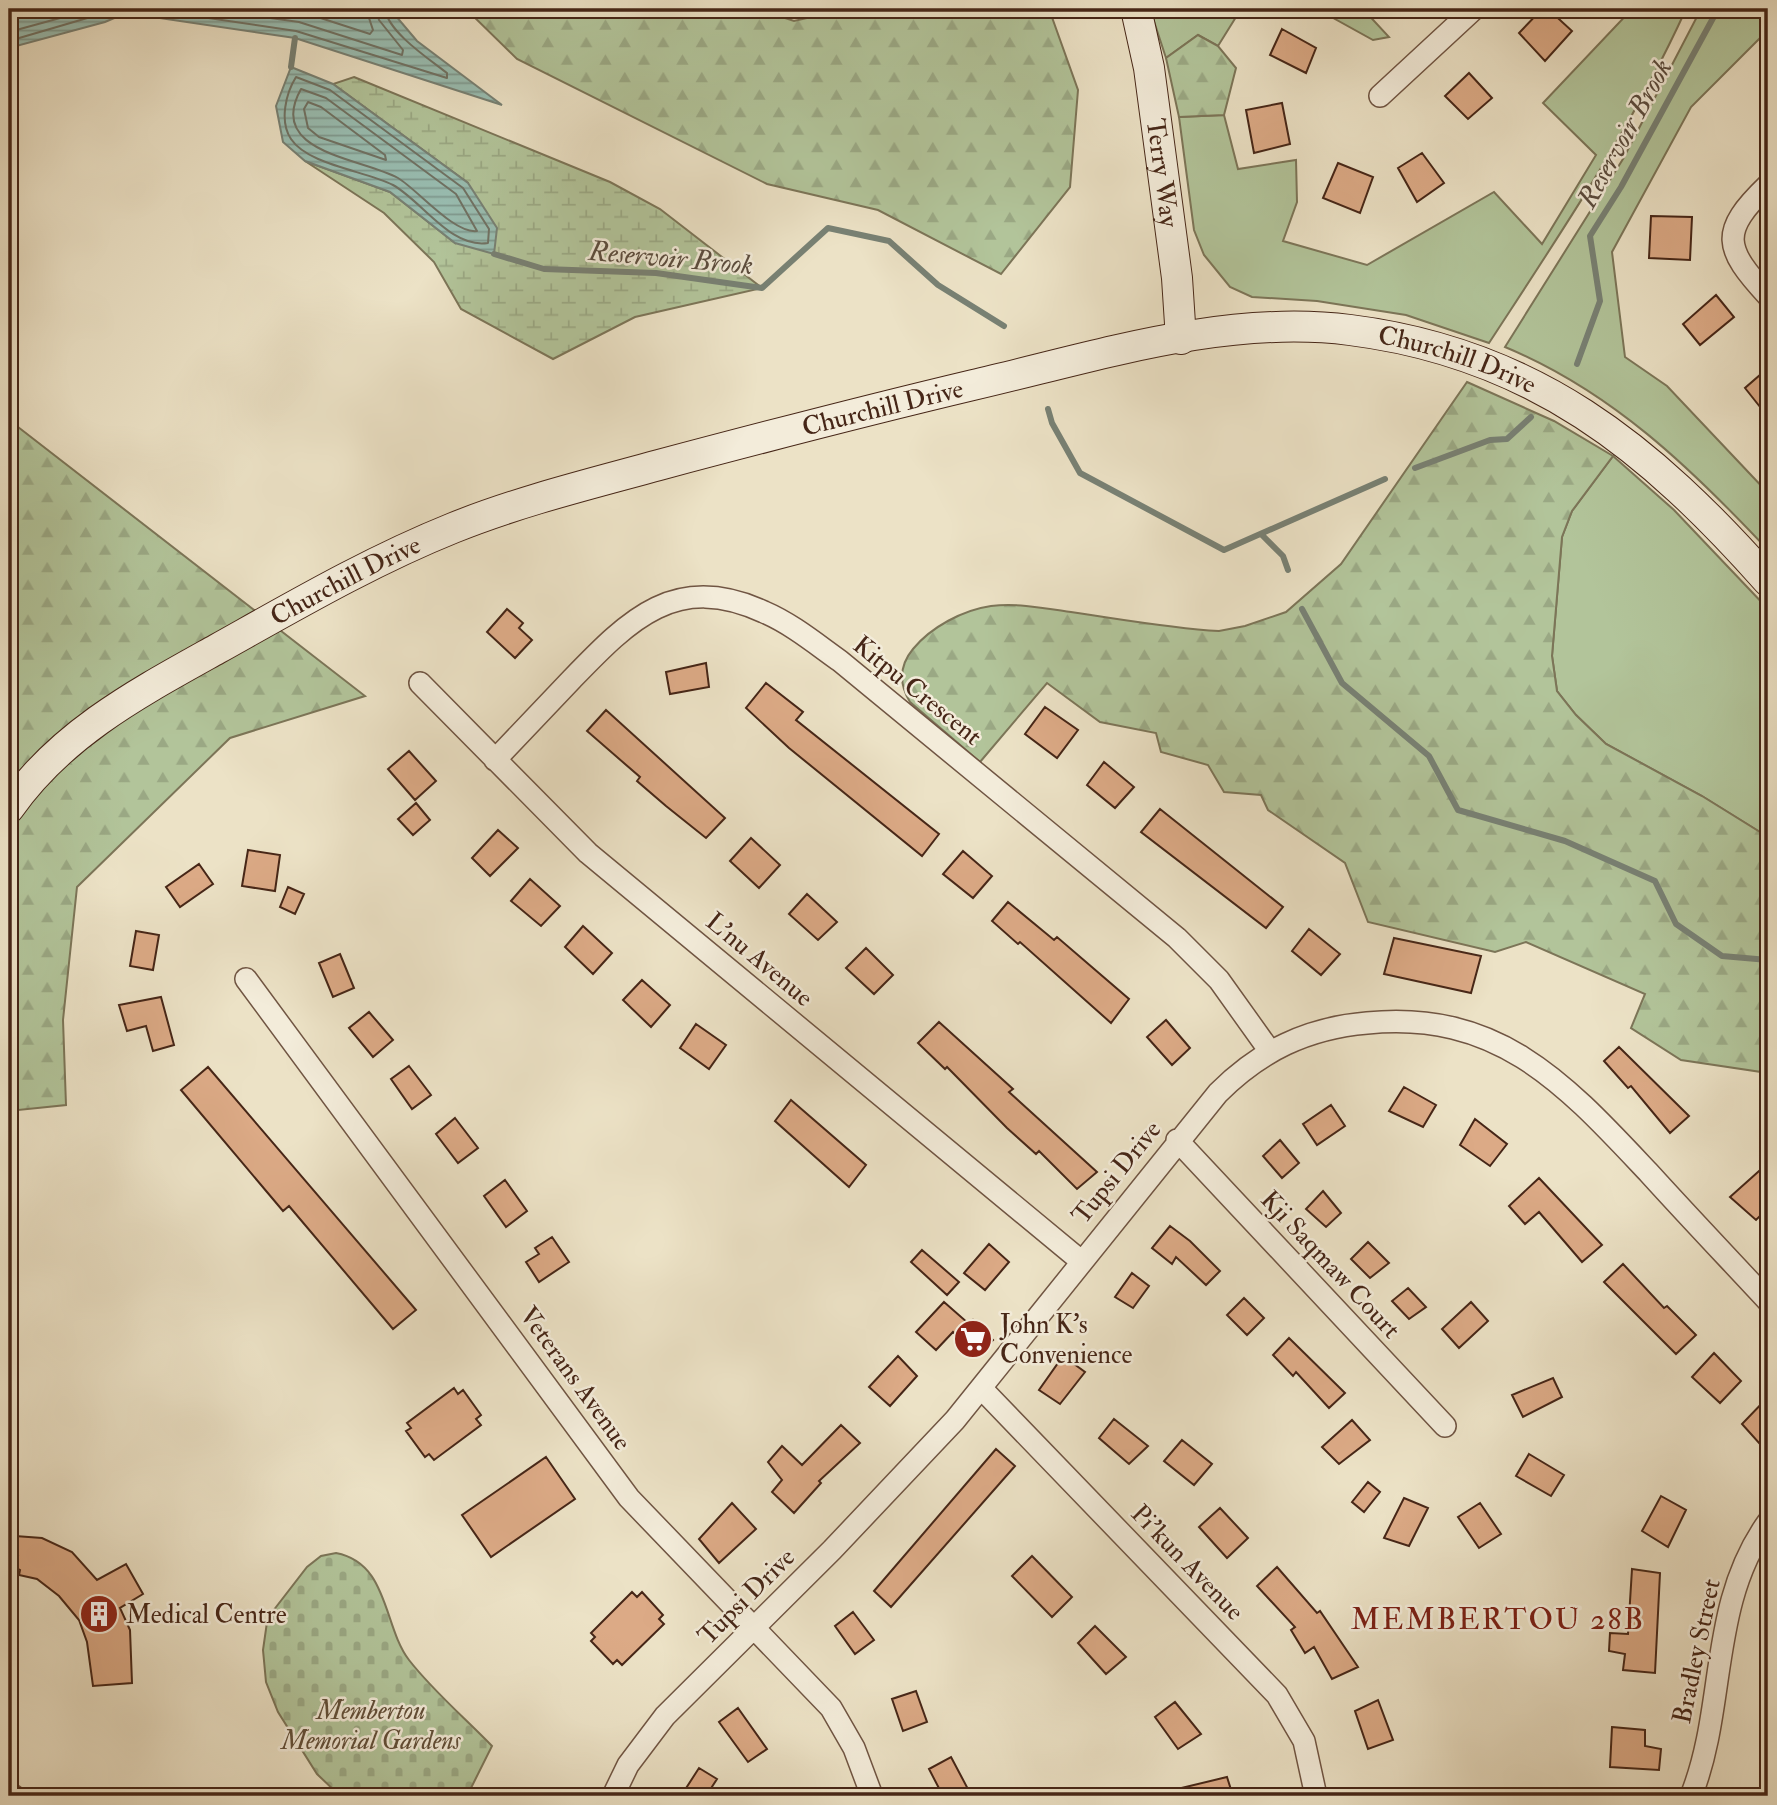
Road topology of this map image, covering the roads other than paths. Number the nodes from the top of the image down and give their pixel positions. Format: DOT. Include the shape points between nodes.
graph roads {
  1 [pos="1136,9"];
  2 [pos="1474,9"];
  3 [pos="1380,96"];
  4 [pos="1768,185"];
  5 [pos="1768,296"];
  6 [pos="1181,339"];
  7 [pos="1768,582"];
  8 [pos="420,683"];
  9 [pos="495,760"];
  10 [pos="9,808"];
  11 [pos="246,979"];
  12 [pos="1269,1051"];
  13 [pos="1177,1140"];
  14 [pos="1081,1261"];
  15 [pos="1768,1301"];
  16 [pos="982,1389"];
  17 [pos="1444,1426"];
  18 [pos="1768,1521"];
  19 [pos="754,1628"];
  20 [pos="9,1793"];
  21 [pos="14,1796"];
  22 [pos="613,1796"];
  23 [pos="872,1796"];
  24 [pos="1316,1796"];
  25 [pos="1691,1796"];
  1 -- 6 [label="main road, Terry Way" via="1149,68"];
  2 -- 3 [label="street"];
  4 -- 5 [label="street" via="1741,212 1733,244 1741,265"];
  6 -- 7 [label="main road, Churchill Drive" via="1263,328 1349,329 1481,360 1530,382 1615,434 1687,495"];
  6 -- 10 [label="main road, Churchill Drive" via="837,417 533,500 449,529 324,589 110,710 62,746"];
  8 -- 9 [label="street, L'nu Avenue"];
  9 -- 12 [label="street, Kitpu Crescent" via="636,617 686,599 751,606 782,621 840,661 1177,937 1219,979"];
  9 -- 14 [label="street, L'nu Avenue" via="588,853"];
  11 -- 19 [label="street, Veterans Avenue" via="629,1498"];
  12 -- 13 [label="street, Tupsi Drive" via="1217,1093"];
  12 -- 15 [label="street, Tupsi Drive" via="1287,1041 1380,1021 1458,1030 1500,1044 1566,1088"];
  13 -- 14 [label="street, Tupsi Drive"];
  13 -- 17 [label="street, Kji Saqmaw Court"];
  14 -- 16 [label="street, Tupsi Drive"];
  16 -- 19 [label="street, Tupsi Drive" via="912,1468"];
  16 -- 24 [label="street, Pi'kun Avenue" via="1277,1695 1304,1741"];
  18 -- 25 [label="street, Bradley Street" via="1734,1591"];
  19 -- 22 [label="street, Tupsi Drive" via="659,1723 628,1765"];
  19 -- 23 [label="street, Veterans Avenue" via="831,1709 854,1748"];
  20 -- 21 [label="street"];
}
